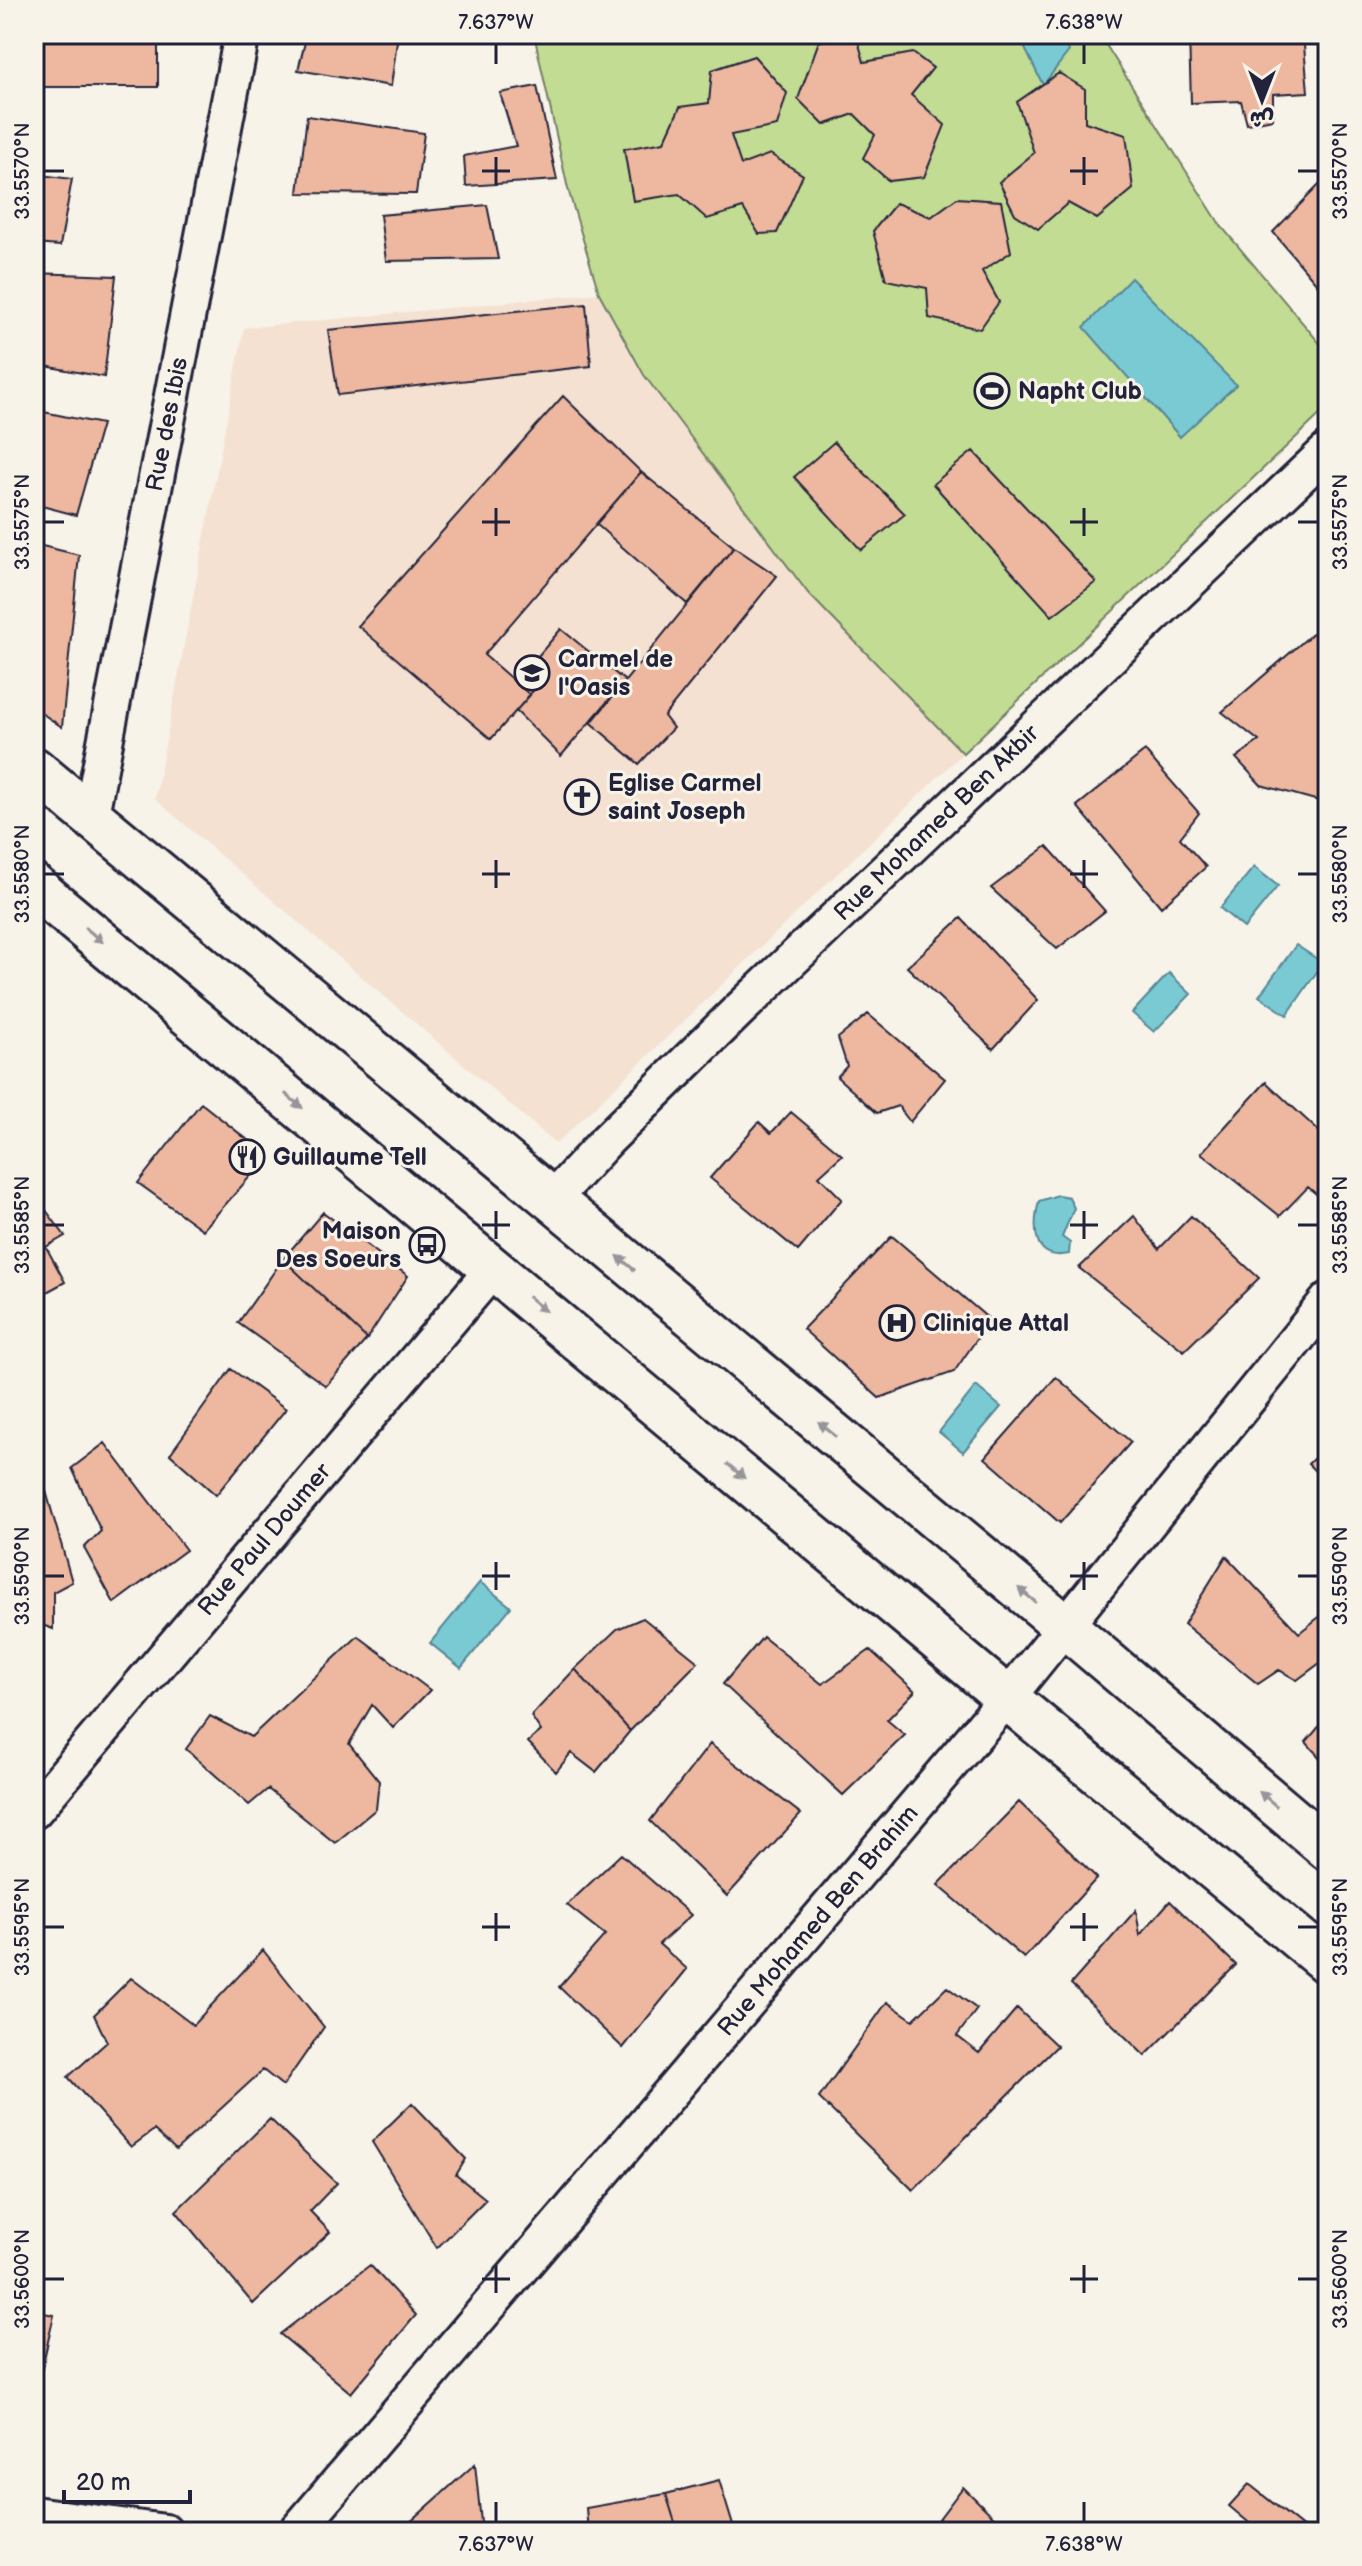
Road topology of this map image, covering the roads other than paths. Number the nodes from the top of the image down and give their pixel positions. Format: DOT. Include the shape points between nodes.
graph roads {
  1 [pos="242,34"];
  2 [pos="1328,450"];
  3 [pos="34,769"];
  4 [pos="91,815"];
  5 [pos="41,902"];
  6 [pos="551,1201"];
  7 [pos="494,1268"];
  8 [pos="1328,1300"];
  9 [pos="1066,1627"];
  10 [pos="1007,1698"];
  11 [pos="34,1811"];
  12 [pos="1328,1849"];
  13 [pos="1328,1963"];
  14 [pos="34,2514"];
  15 [pos="165,2532"];
  16 [pos="296,2532"];
  1 -- 4 [label="street, Rue des Ibis"];
  2 -- 6 [label="street, Rue Mohamed Ben Akbir" via="738,1011"];
  3 -- 4 [label="street"];
  4 -- 6 [label="street"];
  5 -- 7 [label="street, one-way"];
  9 -- 6 [label="street, one-way"];
  7 -- 10 [label="street, one-way"];
  7 -- 11 [label="street, Rue Paul Doumer"];
  8 -- 9 [label="street, Rue Mohamed Ben Brahim"];
  9 -- 10 [label="street, Rue Mohamed Ben Brahim"];
  12 -- 9 [label="street, one-way"];
  10 -- 13 [label="street"];
  10 -- 16 [label="street, Rue Mohamed Ben Brahim"];
  14 -- 15 [label="street"];
}
